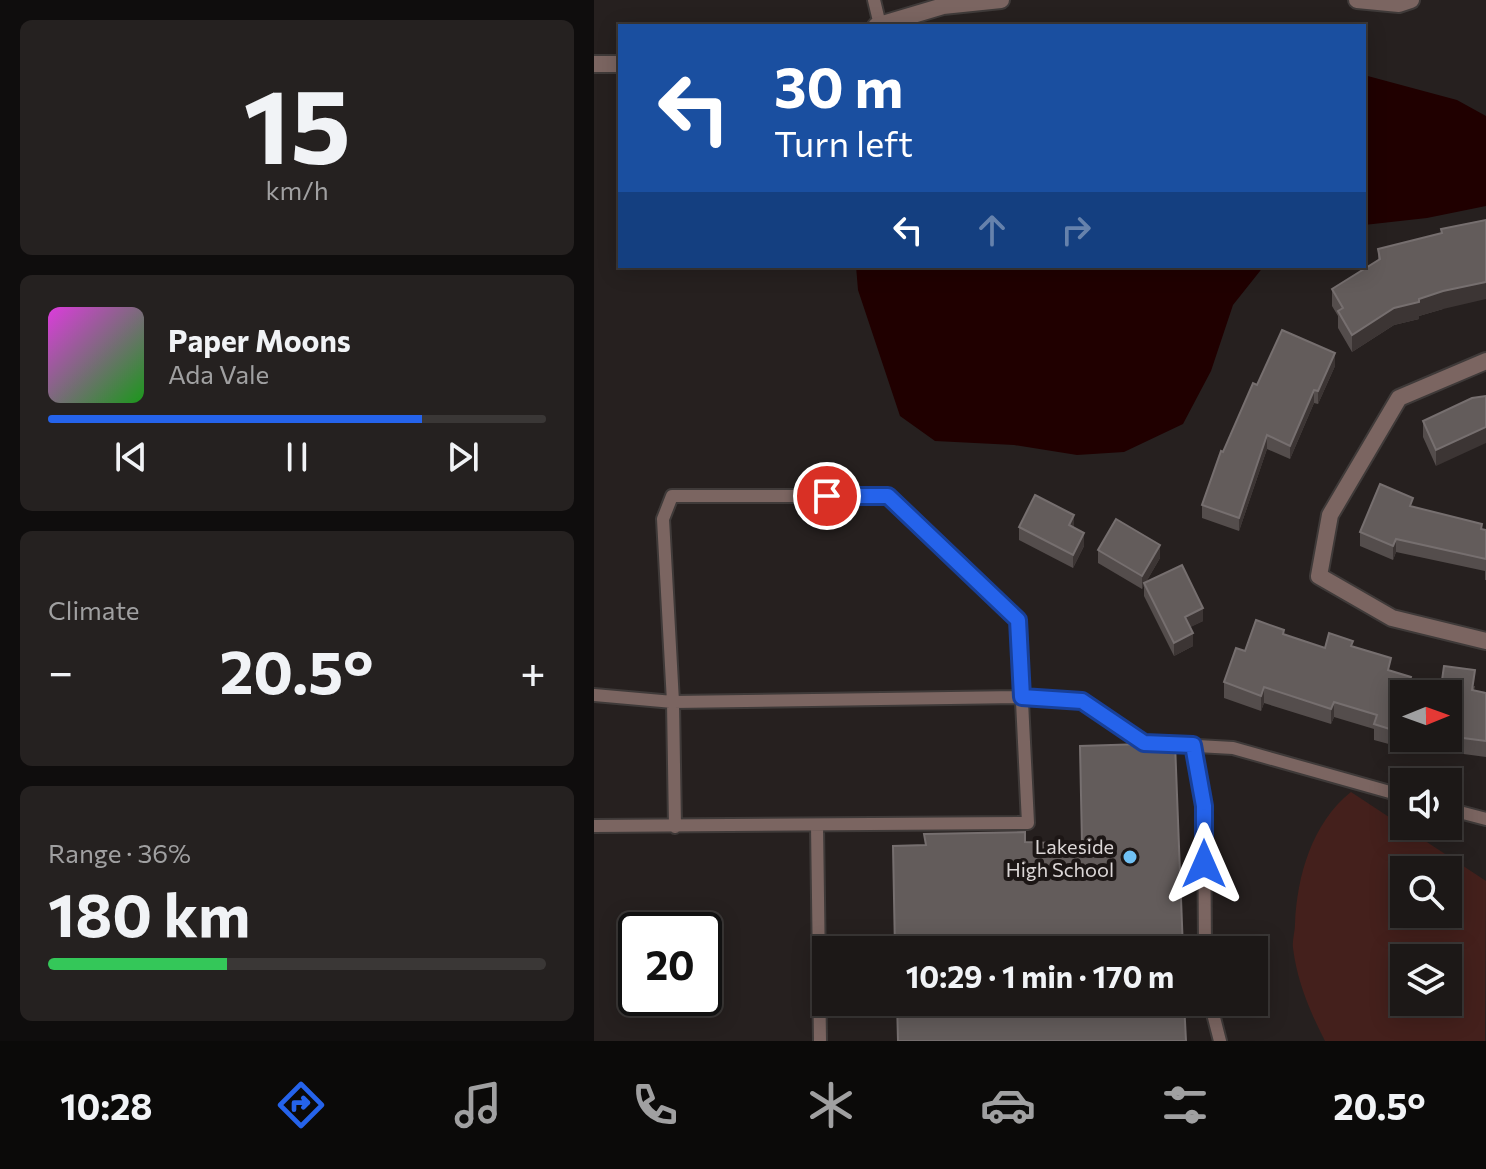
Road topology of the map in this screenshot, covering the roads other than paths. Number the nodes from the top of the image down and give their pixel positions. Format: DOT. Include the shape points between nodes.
graph roads {
  1 [pos="874,0"];
  2 [pos="1001,0"];
  3 [pos="1357,0"];
  4 [pos="1402,1"];
  5 [pos="878,24"];
  6 [pos="881,24"];
  7 [pos="594,64"];
  8 [pos="618,64"];
  9 [pos="1486,361"];
  10 [pos="1486,641"];
  11 [pos="594,695"];
  12 [pos="1022,697"];
  13 [pos="673,702"];
  14 [pos="1193,745"];
  15 [pos="1390,792"];
  16 [pos="1462,813"];
  17 [pos="1486,819"];
  18 [pos="817,825"];
  19 [pos="594,826"];
  20 [pos="675,827"];
  21 [pos="1205,936"];
  22 [pos="1214,1016"];
  23 [pos="820,1041"];
  24 [pos="1220,1041"];
  1 -- 5 [label="lane"];
  2 -- 6 [label="street" via="943,6"];
  3 -- 4 [label="street"];
  7 -- 8 [label="street"];
  9 -- 10 [label="street" via="1399,398 1330,515 1319,576 1392,618"];
  11 -- 13 [label="lane"];
  12 -- 13 [label="lane"];
  12 -- 13 [label="lane" via="1018,620 888,496 672,496 663,519"];
  12 -- 14 [label="lane" via="1082,701 1144,743"];
  12 -- 18 [label="lane" via="1028,823"];
  13 -- 20 [label="lane"];
  14 -- 15 [label="lane" via="1233,748"];
  14 -- 21 [label="lane" via="1204,806"];
  16 -- 17 [label="lane"];
  18 -- 20 [label="lane"];
  18 -- 23 [label="lane"];
  19 -- 20 [label="lane"];
  22 -- 24 [label="lane"];
}
